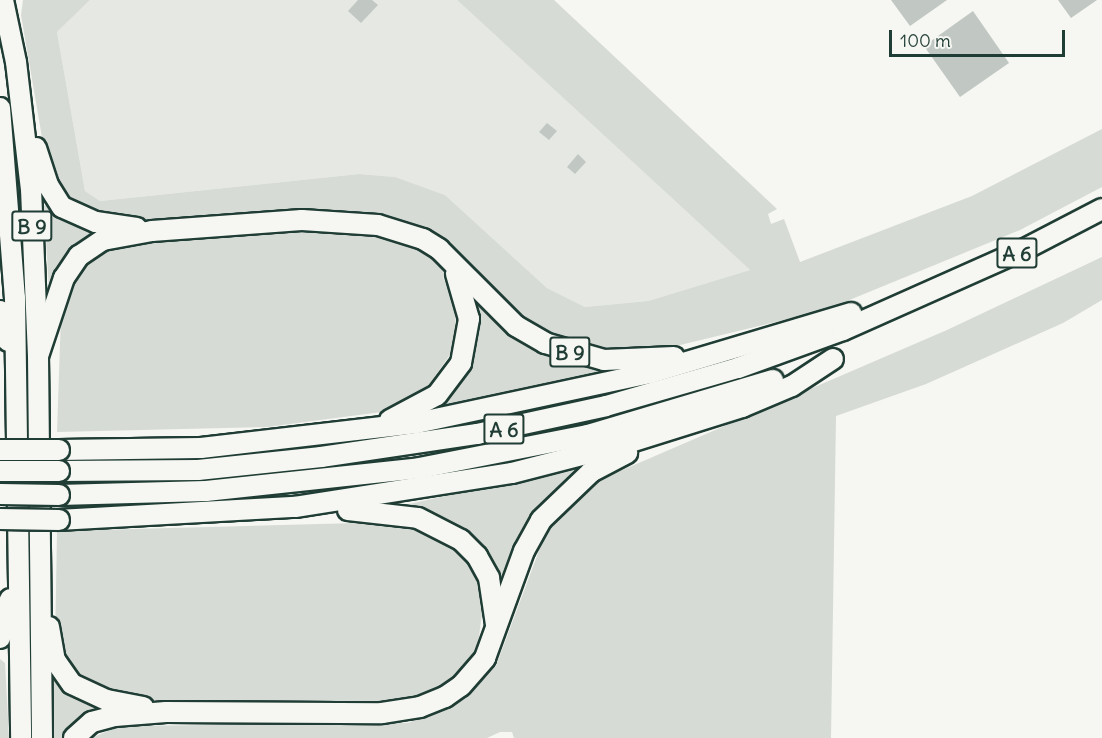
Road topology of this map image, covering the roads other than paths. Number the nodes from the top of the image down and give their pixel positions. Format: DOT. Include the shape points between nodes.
graph roads {
  1 [pos="3,0"];
  2 [pos="20,97"];
  3 [pos="1,116"];
  4 [pos="0,146"];
  5 [pos="1102,209"];
  6 [pos="152,231"];
  7 [pos="453,266"];
  8 [pos="929,294"];
  9 [pos="0,310"];
  10 [pos="716,354"];
  11 [pos="38,356"];
  12 [pos="16,370"];
  13 [pos="673,430"];
  14 [pos="357,432"];
  15 [pos="0,450"];
  16 [pos="0,471"];
  17 [pos="0,494"];
  18 [pos="295,507"];
  19 [pos="0,519"];
  20 [pos="17,570"];
  21 [pos="39,587"];
  22 [pos="496,630"];
  23 [pos="0,638"];
  24 [pos="166,712"];
  25 [pos="21,738"];
  26 [pos="42,738"];
  27 [pos="74,738"];
  1 -- 2 [label="highway, B 9"];
  2 -- 6 [label="highway, B 9" via="41,170 62,207 96,222"];
  2 -- 11 [label="highway, B 9" via="30,189"];
  3 -- 4 [label="highway"];
  3 -- 12 [label="highway, B 9" via="13,243"];
  5 -- 8 [label="highway, A 6"];
  6 -- 7 [label="highway" via="302,220 378,225 423,239"];
  6 -- 11 [label="highway" via="103,240 79,256 64,278"];
  7 -- 10 [label="highway, B 9" via="516,326 573,353 635,360"];
  7 -- 14 [label="highway" via="470,319 465,354 454,376 426,403"];
  8 -- 10 [label="highway" via="893,298"];
  8 -- 16 [label="highway, A 6, bridge" via="738,368 606,406 477,434 398,448 198,470"];
  9 -- 12 [label="highway, B 9"];
  10 -- 14 [label="highway" via="553,396"];
  11 -- 21 [label="highway, B 9"];
  12 -- 20 [label="highway, B 9"];
  13 -- 17 [label="highway, A 6, bridge" via="792,386 832,359 683,410 588,435 420,468 206,491"];
  13 -- 18 [label="highway" via="512,473"];
  13 -- 22 [label="highway" via="591,472 555,503 524,550"];
  14 -- 15 [label="highway, bridge" via="201,448"];
  18 -- 19 [label="highway, bridge" via="59,520"];
  18 -- 22 [label="highway" via="388,513 446,530 469,548 484,567 493,592"];
  20 -- 23 [label="highway"];
  20 -- 25 [label="highway, B 9"];
  21 -- 24 [label="highway, B 9" via="50,645 66,678 89,694"];
  21 -- 26 [label="highway, B 9"];
  22 -- 24 [label="highway" via="485,658 461,686 420,707 360,714"];
  24 -- 27 [label="highway" via="104,718"];
}
